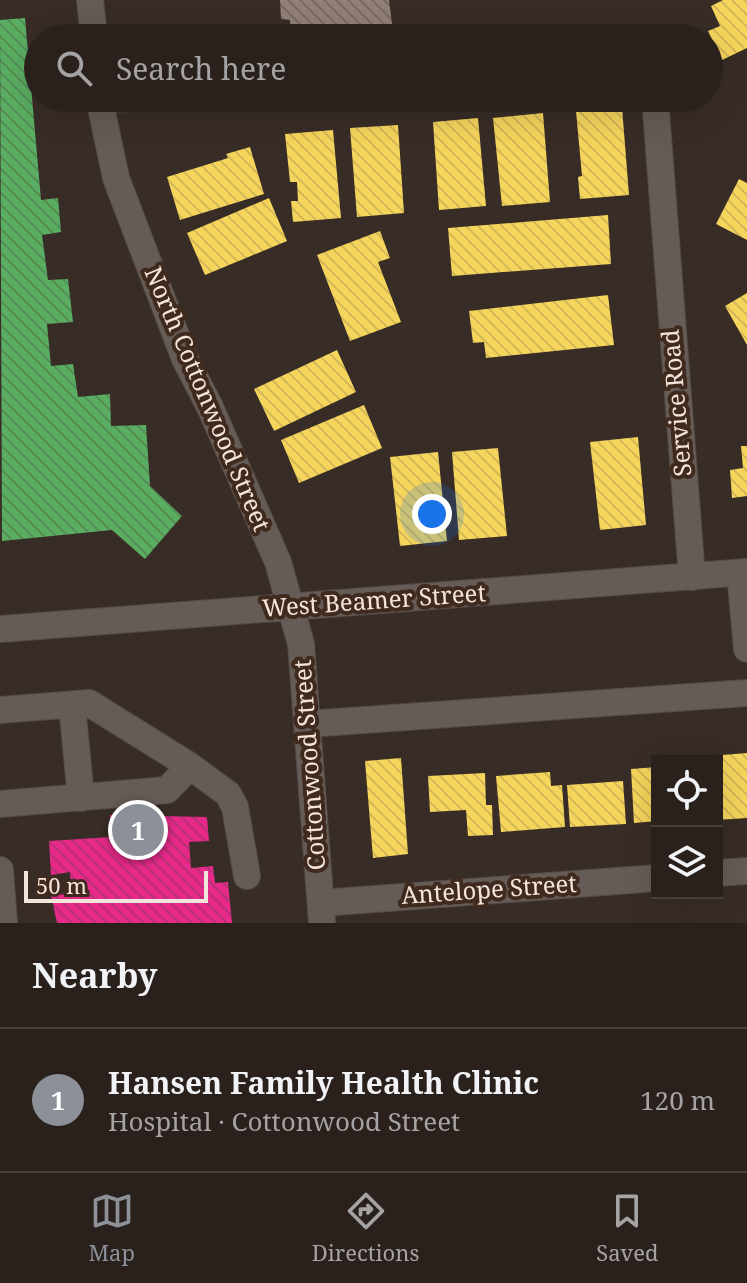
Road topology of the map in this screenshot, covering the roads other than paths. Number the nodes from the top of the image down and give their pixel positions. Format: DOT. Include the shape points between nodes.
graph roads {
  1 [pos="90,0"];
  2 [pos="93,24"];
  3 [pos="102,112"];
  4 [pos="656,112"];
  5 [pos="743,573"];
  6 [pos="692,577"];
  7 [pos="291,608"];
  8 [pos="0,629"];
  9 [pos="747,649"];
  10 [pos="747,693"];
  11 [pos="72,705"];
  12 [pos="0,710"];
  13 [pos="307,724"];
  14 [pos="190,766"];
  15 [pos="81,798"];
  16 [pos="0,804"];
  17 [pos="0,870"];
  18 [pos="747,871"];
  19 [pos="723,873"];
  20 [pos="247,876"];
  21 [pos="651,879"];
  22 [pos="321,913"];
  23 [pos="4,923"];
  1 -- 2 [label="street"];
  3 -- 7 [label="street, North Cottonwood Street" via="116,178 185,359 278,562"];
  4 -- 6 [label="street, Service Road"];
  5 -- 6 [label="street, West Beamer Street"];
  5 -- 9 [label="street"];
  6 -- 7 [label="street, West Beamer Street"];
  7 -- 8 [label="street, West Beamer Street"];
  7 -- 13 [label="street, Cottonwood Street" via="301,644"];
  10 -- 13 [label="street"];
  11 -- 12 [label="street"];
  11 -- 14 [label="street" via="89,703"];
  11 -- 15 [label="street"];
  13 -- 22 [label="street, Cottonwood Street"];
  14 -- 15 [label="street" via="167,790"];
  14 -- 20 [label="street" via="228,794 235,807"];
  15 -- 16 [label="street"];
  17 -- 23 [label="street"];
  18 -- 19 [label="street"];
  21 -- 22 [label="street, Antelope Street"];
}
